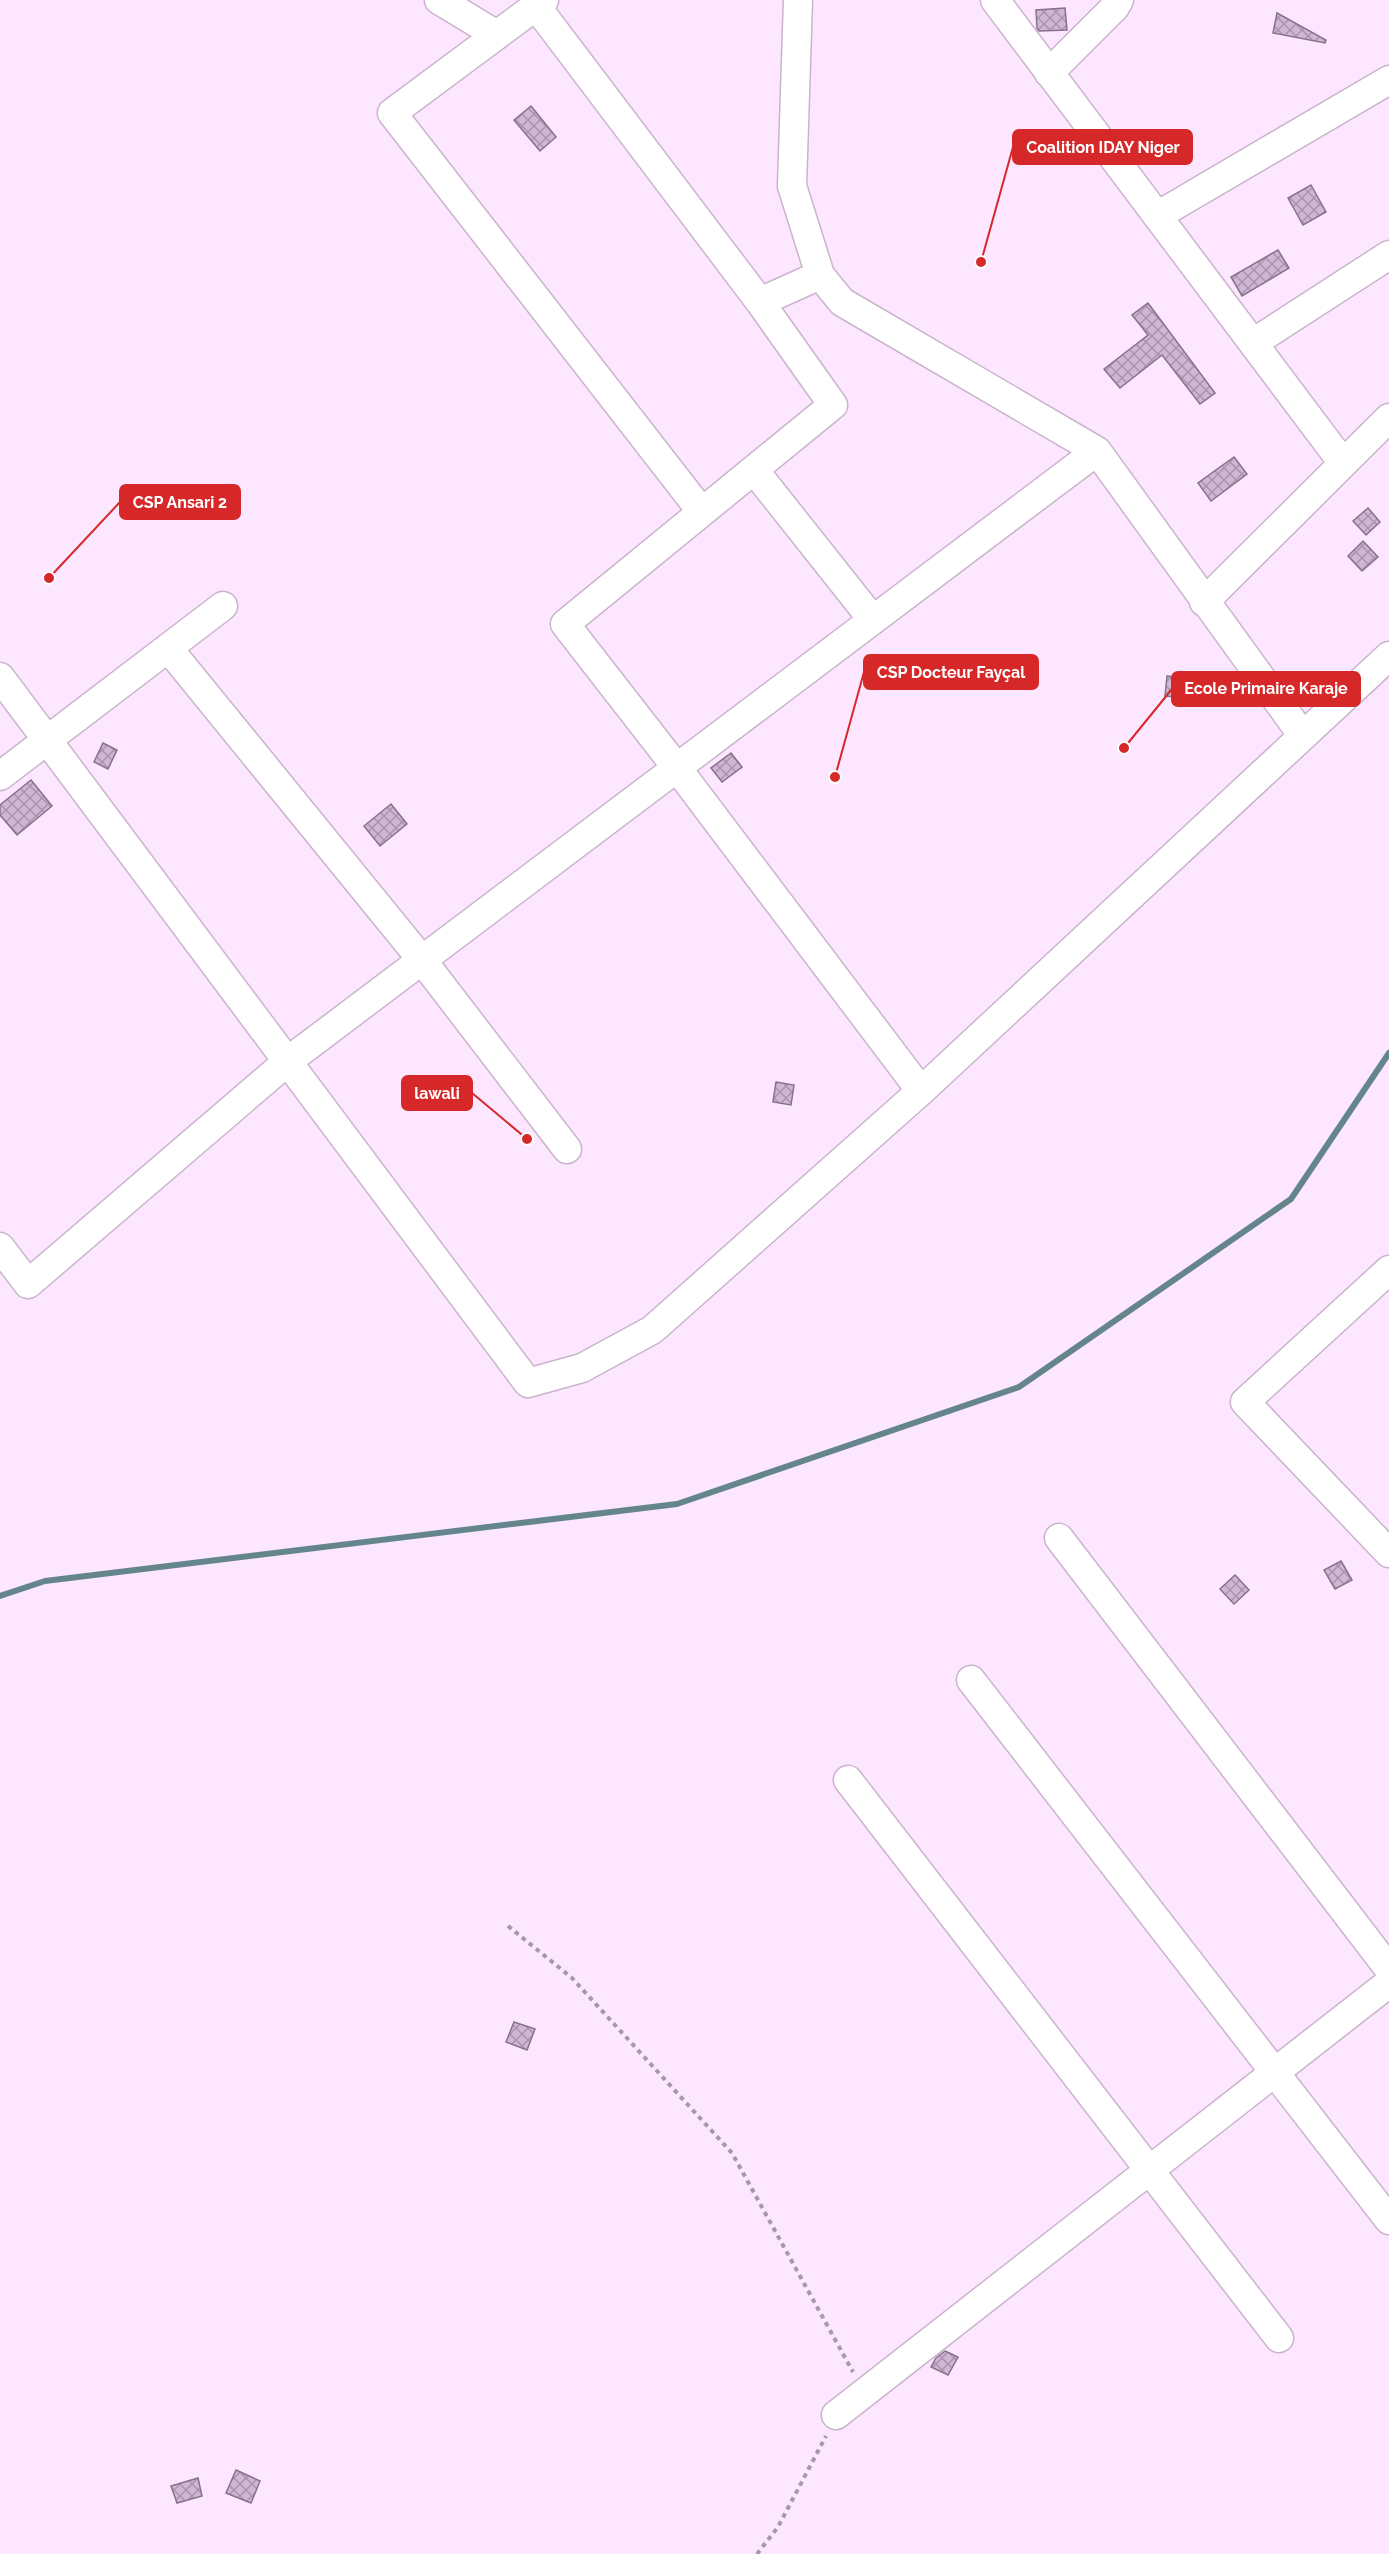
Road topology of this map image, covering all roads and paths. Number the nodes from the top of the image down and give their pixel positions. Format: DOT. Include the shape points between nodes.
graph roads {
  1 [pos="439,0"];
  2 [pos="798,0"];
  3 [pos="995,0"];
  4 [pos="1119,0"];
  5 [pos="540,3"];
  6 [pos="497,35"];
  7 [pos="1049,73"];
  8 [pos="1389,80"];
  9 [pos="1157,216"];
  10 [pos="1389,255"];
  11 [pos="820,275"];
  12 [pos="760,302"];
  13 [pos="1253,343"];
  14 [pos="1389,418"];
  15 [pos="1097,451"];
  16 [pos="1343,463"];
  17 [pos="754,470"];
  18 [pos="702,512"];
  19 [pos="1204,602"];
  20 [pos="223,606"];
  21 [pos="873,620"];
  22 [pos="168,648"];
  23 [pos="1389,656"];
  24 [pos="0,676"];
  25 [pos="1303,736"];
  26 [pos="48,741"];
  27 [pos="677,768"];
  28 [pos="0,776"];
  29 [pos="422,960"];
  30 [pos="288,1061"];
  31 [pos="921,1091"];
  32 [pos="567,1149"];
  33 [pos="0,1247"];
  34 [pos="1389,1270"];
  35 [pos="1059,1538"];
  36 [pos="1389,1553"];
  37 [pos="971,1680"];
  38 [pos="848,1780"];
  39 [pos="508,1926"];
  40 [pos="1389,1969"];
  41 [pos="1389,1983"];
  42 [pos="1275,2072"];
  43 [pos="1150,2170"];
  44 [pos="1389,2220"];
  45 [pos="1279,2338"];
  46 [pos="865,2394"];
  47 [pos="836,2415"];
  48 [pos="757,2554"];
  1 -- 6 [label="street"];
  2 -- 11 [label="street" via="792,186"];
  3 -- 7 [label="street"];
  4 -- 7 [label="street"];
  5 -- 6 [label="street"];
  5 -- 12 [label="street"];
  6 -- 18 [label="street" via="392,112"];
  7 -- 9 [label="street"];
  8 -- 9 [label="street"];
  9 -- 13 [label="street"];
  10 -- 13 [label="street"];
  11 -- 12 [label="street"];
  11 -- 15 [label="street" via="842,302"];
  12 -- 17 [label="street" via="833,405"];
  13 -- 16 [label="street"];
  14 -- 16 [label="street"];
  15 -- 19 [label="street"];
  15 -- 21 [label="street"];
  16 -- 19 [label="street"];
  17 -- 18 [label="street"];
  17 -- 21 [label="street"];
  18 -- 27 [label="street" via="565,624"];
  19 -- 25 [label="street"];
  20 -- 22 [label="street"];
  21 -- 27 [label="street"];
  22 -- 26 [label="street"];
  22 -- 29 [label="street"];
  23 -- 25 [label="street"];
  24 -- 26 [label="street"];
  25 -- 31 [label="street"];
  26 -- 28 [label="street"];
  26 -- 30 [label="street"];
  27 -- 29 [label="street"];
  27 -- 31 [label="street"];
  29 -- 30 [label="street"];
  29 -- 32 [label="street"];
  30 -- 31 [label="street" via="528,1383 582,1368 652,1330"];
  30 -- 33 [label="street" via="28,1284"];
  34 -- 36 [label="street" via="1245,1402"];
  35 -- 40 [label="street"];
  37 -- 42 [label="street"];
  38 -- 43 [label="street"];
  39 -- 46 [label="path" via="572,1978 732,2153"];
  41 -- 42 [label="street"];
  42 -- 43 [label="street"];
  42 -- 44 [label="street"];
  43 -- 45 [label="street"];
  43 -- 46 [label="street"];
  46 -- 47 [label="street"];
  47 -- 48 [label="path" via="778,2527"];
}
